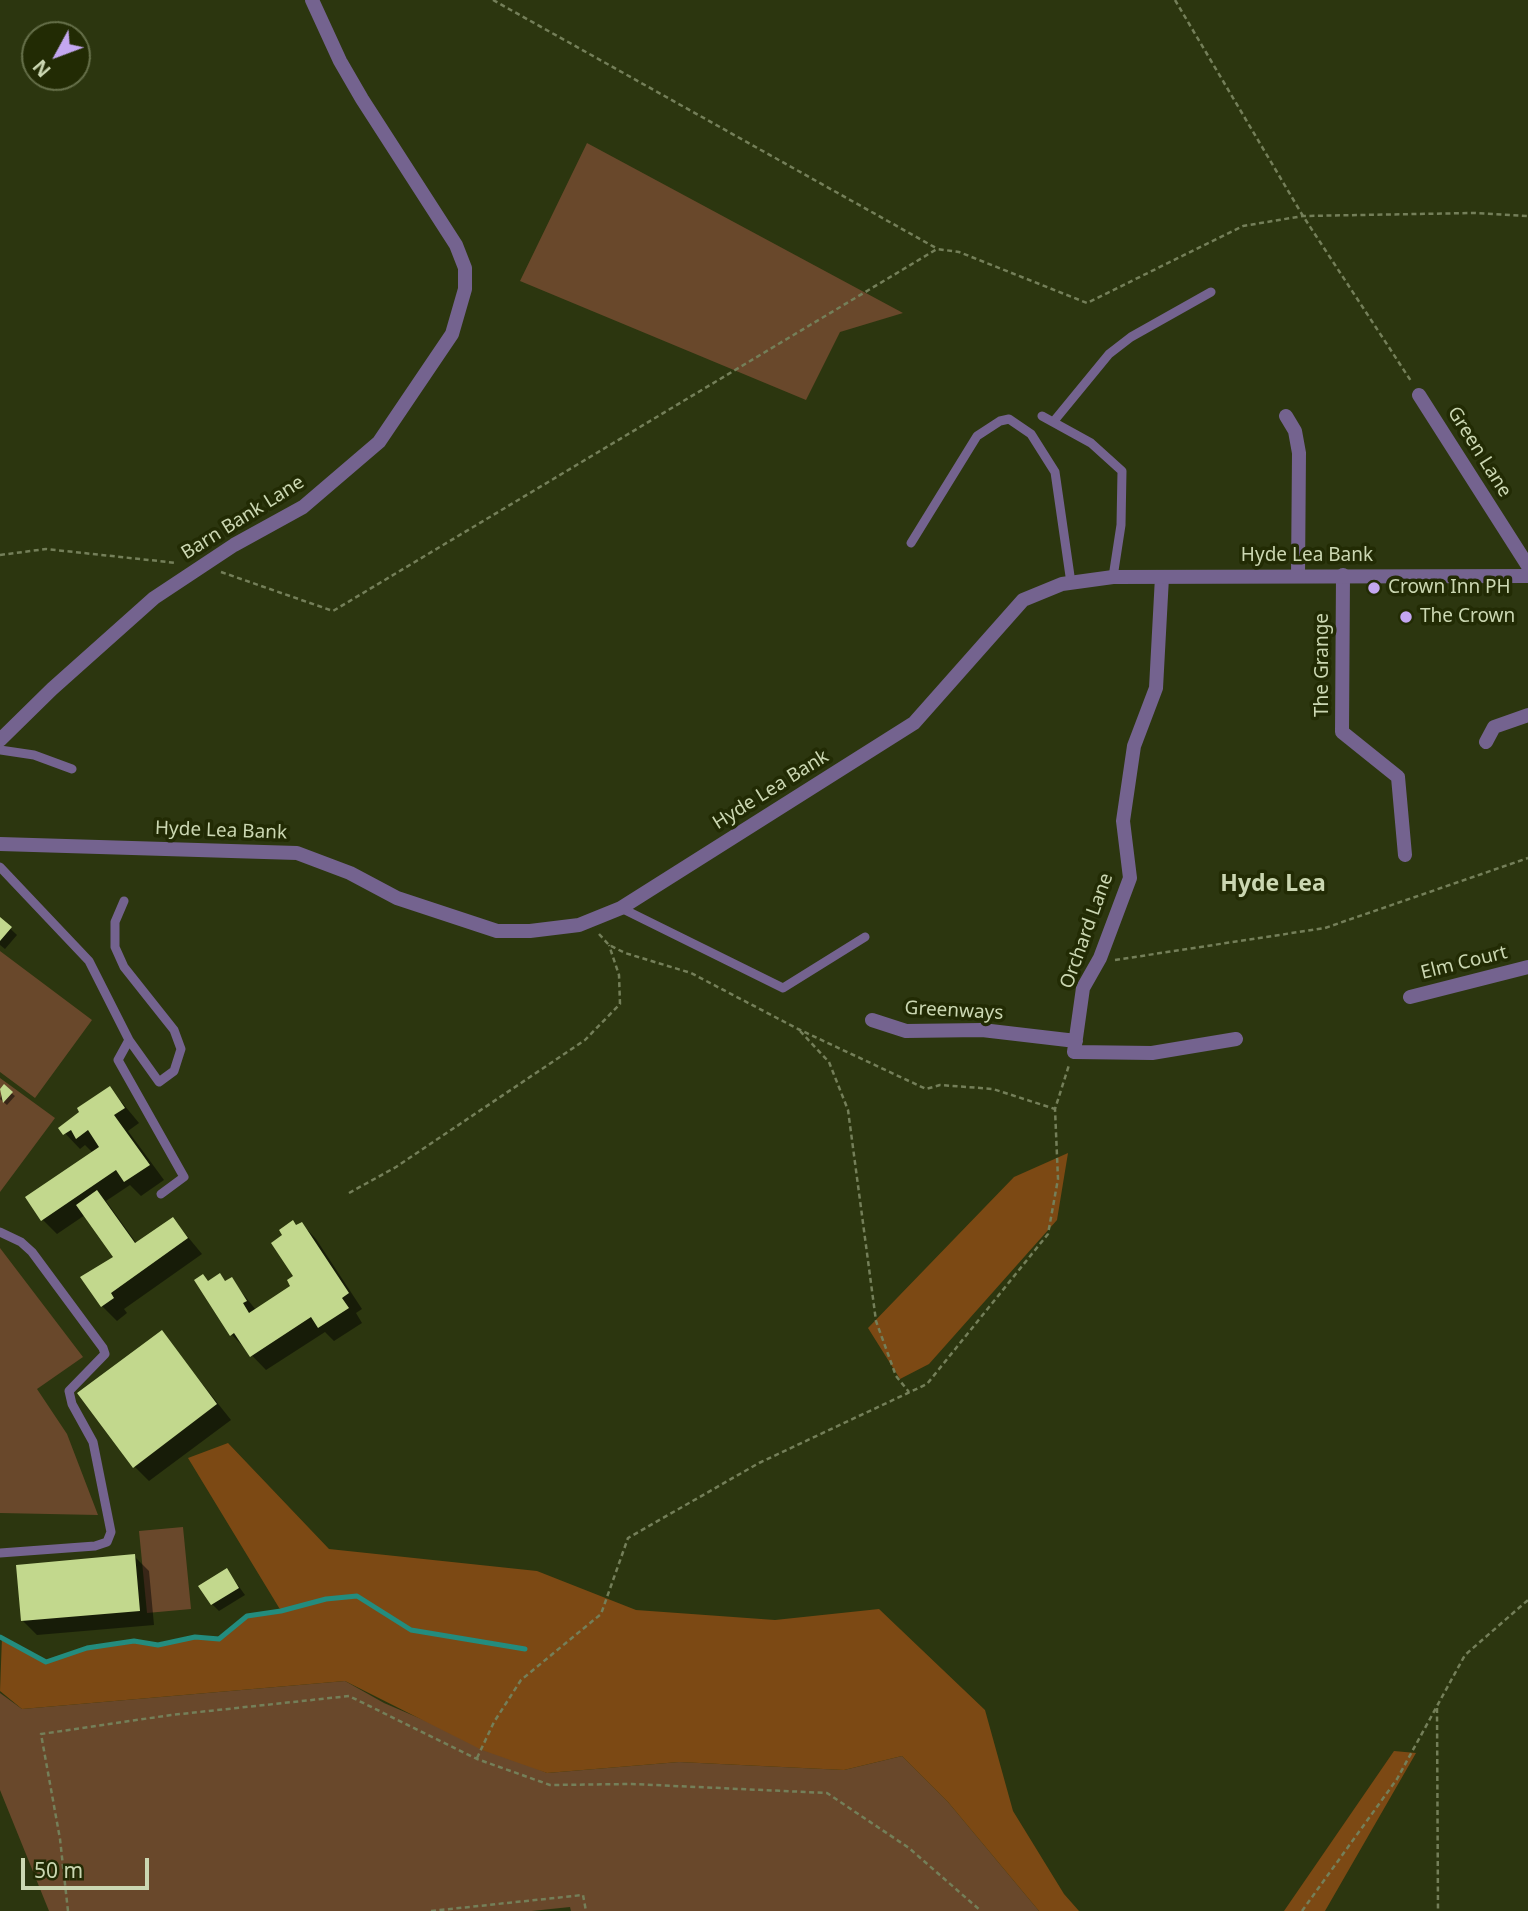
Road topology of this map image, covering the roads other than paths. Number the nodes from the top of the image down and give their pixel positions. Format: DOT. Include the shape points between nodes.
graph roads {
  1 [pos="312,0"];
  2 [pos="1210,292"];
  3 [pos="1419,395"];
  4 [pos="1042,416"];
  5 [pos="1286,416"];
  6 [pos="1054,421"];
  7 [pos="911,543"];
  8 [pos="1528,566"];
  9 [pos="1298,575"];
  10 [pos="1343,575"];
  11 [pos="1528,576"];
  12 [pos="1113,577"];
  13 [pos="1162,577"];
  14 [pos="1071,583"];
  15 [pos="1528,715"];
  16 [pos="0,740"];
  17 [pos="1486,742"];
  18 [pos="0,750"];
  19 [pos="72,769"];
  20 [pos="0,844"];
  21 [pos="1405,855"];
  22 [pos="0,867"];
  23 [pos="124,901"];
  24 [pos="621,908"];
  25 [pos="865,937"];
  26 [pos="1528,967"];
  27 [pos="1409,997"];
  28 [pos="872,1020"];
  29 [pos="1236,1039"];
  30 [pos="129,1040"];
  31 [pos="1075,1047"];
  32 [pos="161,1194"];
  33 [pos="0,1231"];
  34 [pos="0,1553"];
  1 -- 16 [label="street, Barn Bank Lane" via="362,99 456,245 465,268 465,289 452,334 379,442 303,507 153,598"];
  2 -- 6 [label="lane" via="1109,354"];
  3 -- 8 [label="street, Green Lane"];
  4 -- 6 [label="lane"];
  5 -- 9 [label="street" via="1295,431 1299,453"];
  6 -- 12 [label="lane" via="1091,443 1122,471 1121,525"];
  7 -- 14 [label="lane" via="977,436 1009,419 1031,434 1055,472"];
  9 -- 10 [label="street, Hyde Lea Bank"];
  9 -- 13 [label="street, Hyde Lea Bank"];
  10 -- 11 [label="street, Hyde Lea Bank"];
  10 -- 21 [label="street, The Grange" via="1342,732 1398,777"];
  12 -- 13 [label="street, Hyde Lea Bank"];
  12 -- 14 [label="street, Hyde Lea Bank"];
  13 -- 31 [label="street, Orchard Lane" via="1156,688 1134,746 1123,821 1130,878 1100,958 1083,988"];
  14 -- 24 [label="street, Hyde Lea Bank" via="1023,600 914,723"];
  15 -- 17 [label="street" via="1493,727"];
  18 -- 19 [label="lane" via="34,755"];
  20 -- 24 [label="street, Hyde Lea Bank" via="297,853 350,873 397,898 497,931 590,922"];
  22 -- 30 [label="lane" via="89,961"];
  23 -- 30 [label="lane" via="115,922 115,947 124,967 174,1030 181,1049 174,1071 159,1082"];
  24 -- 25 [label="lane" via="783,988"];
  26 -- 27 [label="street, Elm Court"];
  28 -- 31 [label="street, Greenways" via="906,1031 982,1030"];
  29 -- 31 [label="street, Greenways" via="1152,1053"];
  30 -- 32 [label="lane" via="118,1060 184,1177"];
  33 -- 34 [label="lane" via="32,1252 103,1348 105,1354 69,1391 93,1443 111,1532 107,1542 95,1546"];
}
